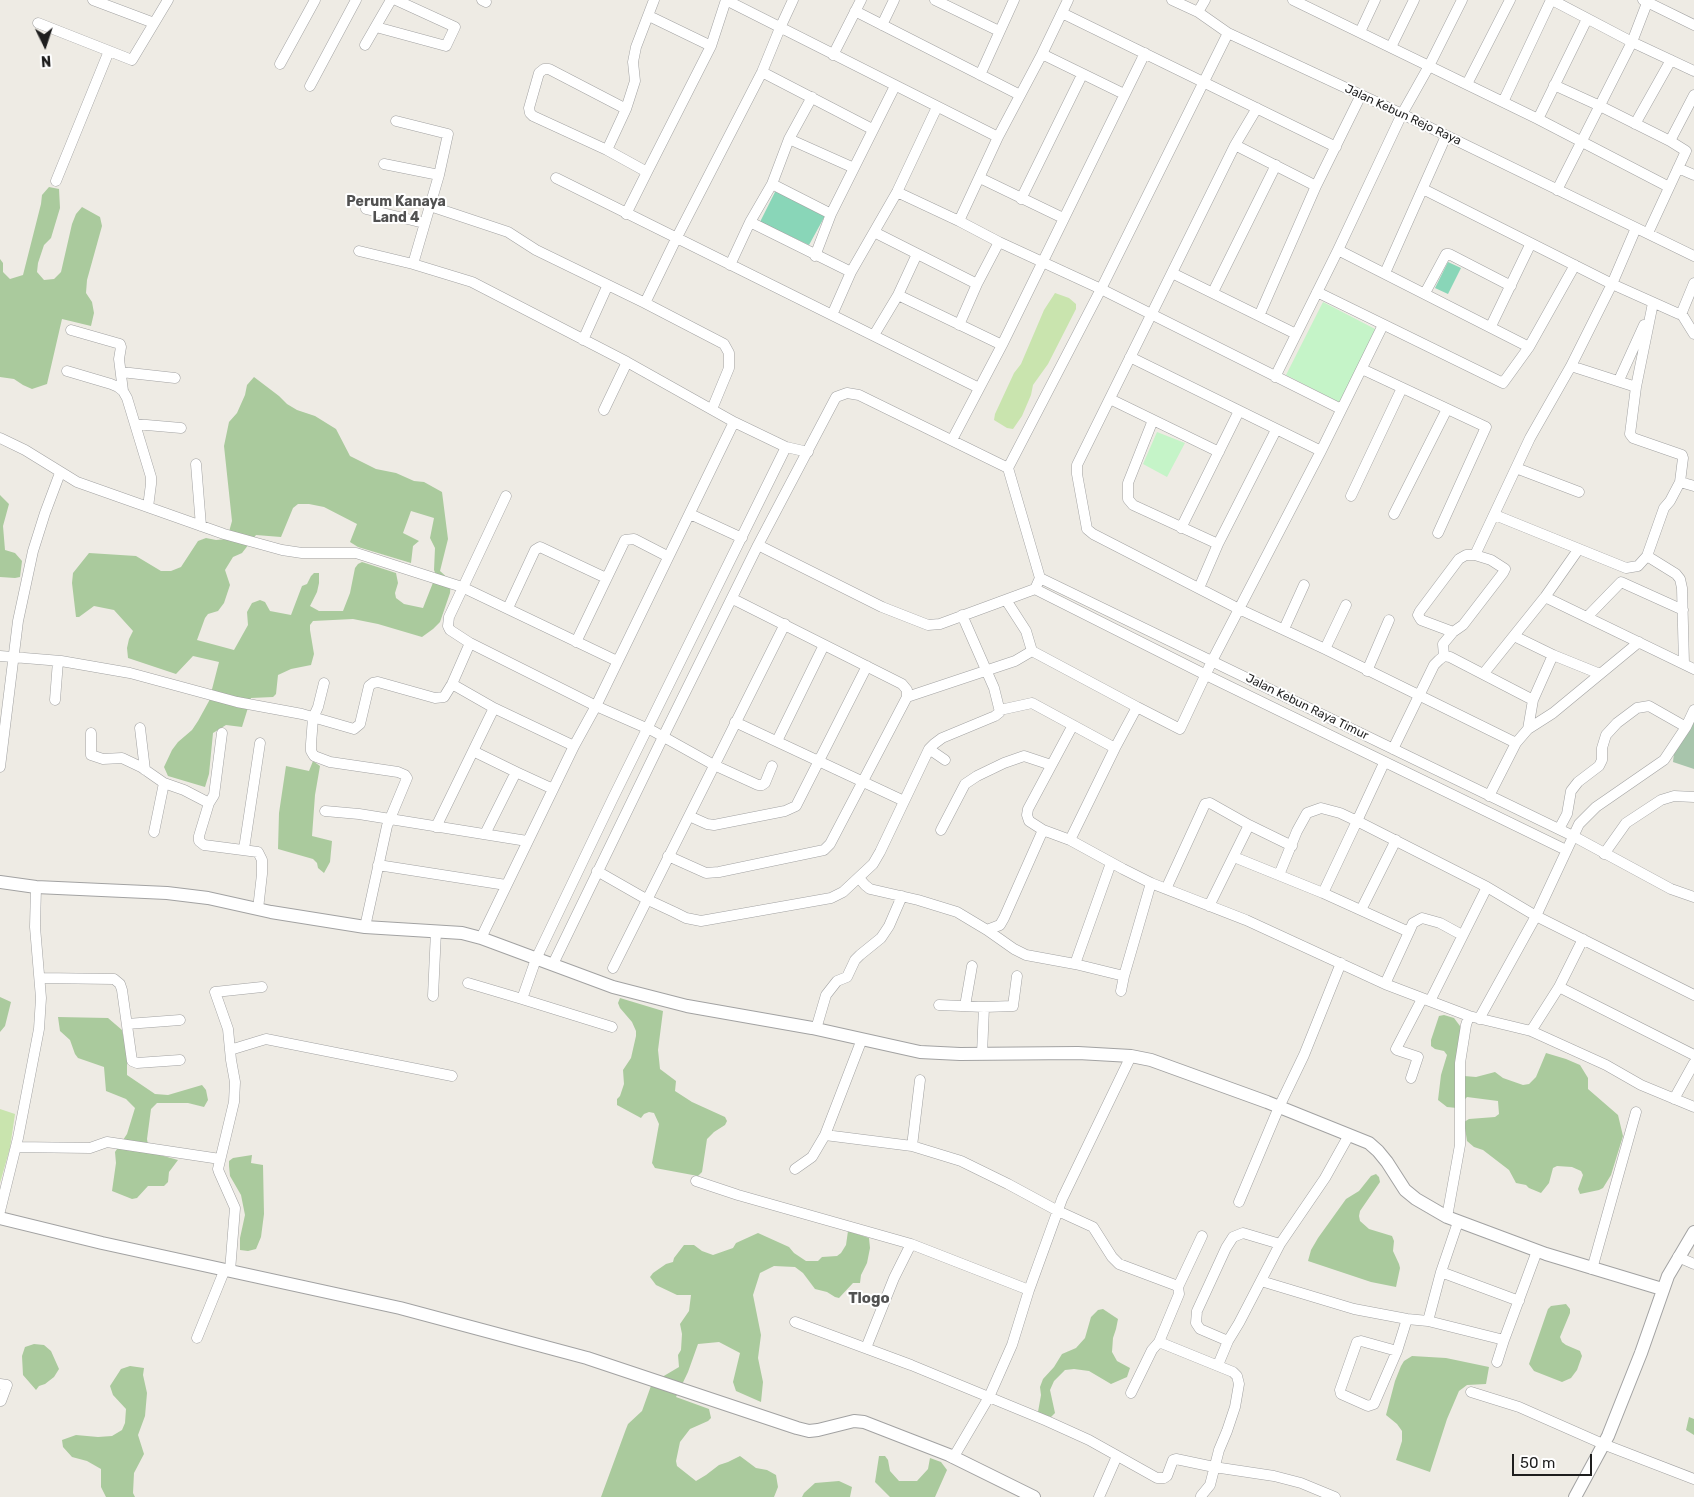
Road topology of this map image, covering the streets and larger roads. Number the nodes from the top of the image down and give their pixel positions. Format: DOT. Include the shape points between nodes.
graph roads {
  1 [pos="93,0"];
  2 [pos="168,0"];
  3 [pos="315,0"];
  4 [pos="356,0"];
  5 [pos="391,0"];
  6 [pos="396,0"];
  7 [pos="654,0"];
  8 [pos="726,0"];
  9 [pos="793,0"];
  10 [pos="861,0"];
  11 [pos="894,0"];
  12 [pos="935,0"];
  13 [pos="1014,0"];
  14 [pos="1068,0"];
  15 [pos="1172,0"];
  16 [pos="1205,0"];
  17 [pos="1293,0"];
  18 [pos="1375,0"];
  19 [pos="1414,0"];
  20 [pos="1462,0"];
  21 [pos="1510,0"];
  22 [pos="1552,0"];
  23 [pos="1644,1"];
  24 [pos="855,11"];
  25 [pos="1198,12"];
  26 [pos="1062,13"];
  27 [pos="649,16"];
  28 [pos="1587,19"];
  29 [pos="38,23"];
  30 [pos="154,23"];
  31 [pos="882,25"];
  32 [pos="1694,25"];
  33 [pos="376,27"];
  34 [pos="780,28"];
  35 [pos="1000,31"];
  36 [pos="1360,32"];
  37 [pos="1228,33"];
  38 [pos="1632,42"];
  39 [pos="366,46"];
  40 [pos="711,46"];
  41 [pos="1391,47"];
  42 [pos="109,51"];
  43 [pos="1145,53"];
  44 [pos="1042,54"];
  45 [pos="833,55"];
  46 [pos="1670,60"];
  47 [pos="280,64"];
  48 [pos="1429,66"];
  49 [pos="1694,71"];
  50 [pos="762,72"];
  51 [pos="980,75"];
  52 [pos="1082,75"];
  53 [pos="1203,83"];
  54 [pos="1467,84"];
  55 [pos="1554,85"];
  56 [pos="310,86"];
  57 [pos="895,86"];
  58 [pos="1124,94"];
  59 [pos="1020,95"];
  60 [pos="1361,95"];
  61 [pos="1694,95"];
  62 [pos="812,98"];
  63 [pos="1503,102"];
  64 [pos="1600,106"];
  65 [pos="937,107"];
  66 [pos="1257,108"];
  67 [pos="626,109"];
  68 [pos="1402,114"];
  69 [pos="1538,119"];
  70 [pos="396,121"];
  71 [pos="1635,124"];
  72 [pos="872,129"];
  73 [pos="1446,136"];
  74 [pos="998,137"];
  75 [pos="789,139"];
  76 [pos="1581,141"];
  77 [pos="1670,141"];
  78 [pos="1235,146"];
  79 [pos="1336,147"];
  80 [pos="607,150"];
  81 [pos="384,164"];
  82 [pos="1276,165"];
  83 [pos="854,168"];
  84 [pos="1678,168"];
  85 [pos="647,172"];
  86 [pos="439,175"];
  87 [pos="1694,175"];
  88 [pos="556,178"];
  89 [pos="980,178"];
  90 [pos="56,181"];
  91 [pos="772,184"];
  92 [pos="1316,186"];
  93 [pos="1669,187"];
  94 [pos="1423,189"];
  95 [pos="1557,190"];
  96 [pos="897,192"];
  97 [pos="1021,199"];
  98 [pos="430,206"];
  99 [pos="366,209"];
  100 [pos="626,214"];
  101 [pos="831,214"];
  102 [pos="1064,218"];
  103 [pos="959,221"];
  104 [pos="750,222"];
  105 [pos="424,223"];
  106 [pos="1636,228"];
  107 [pos="874,232"];
  108 [pos="1648,233"];
  109 [pos="676,239"];
  110 [pos="999,242"];
  111 [pos="1531,243"];
  112 [pos="1338,250"];
  113 [pos="359,251"];
  114 [pos="917,254"];
  115 [pos="815,256"];
  116 [pos="1694,256"];
  117 [pos="1042,262"];
  118 [pos="414,264"];
  119 [pos="730,265"];
  120 [pos="1576,265"];
  121 [pos="851,272"];
  122 [pos="1172,273"];
  123 [pos="1385,273"];
  124 [pos="1694,283"];
  125 [pos="977,284"];
  126 [pos="1612,284"];
  127 [pos="1510,286"];
  128 [pos="606,289"];
  129 [pos="1102,289"];
  130 [pos="1212,292"];
  131 [pos="1317,292"];
  132 [pos="1425,293"];
  133 [pos="898,295"];
  134 [pos="645,303"];
  135 [pos="1652,306"];
  136 [pos="1681,313"];
  137 [pos="1151,314"];
  138 [pos="832,315"];
  139 [pos="1259,316"];
  140 [pos="959,325"];
  141 [pos="1383,325"];
  142 [pos="1491,326"];
  143 [pos="71,330"];
  144 [pos="1296,334"];
  145 [pos="1694,334"];
  146 [pos="874,335"];
  147 [pos="583,340"];
  148 [pos="1002,345"];
  149 [pos="1529,347"];
  150 [pos="1130,357"];
  151 [pos="627,362"];
  152 [pos="1571,366"];
  153 [pos="1362,369"];
  154 [pos="67,371"];
  155 [pos="121,372"];
  156 [pos="1275,377"];
  157 [pos="175,378"];
  158 [pos="1619,380"];
  159 [pos="1636,386"];
  160 [pos="979,388"];
  161 [pos="1402,388"];
  162 [pos="123,391"];
  163 [pos="1110,399"];
  164 [pos="712,409"];
  165 [pos="1341,409"];
  166 [pos="1446,409"];
  167 [pos="604,410"];
  168 [pos="1239,411"];
  169 [pos="1153,420"];
  170 [pos="734,422"];
  171 [pos="135,424"];
  172 [pos="181,428"];
  173 [pos="1276,430"];
  174 [pos="0,438"];
  175 [pos="952,440"];
  176 [pos="786,447"];
  177 [pos="1322,451"];
  178 [pos="808,452"];
  179 [pos="1219,452"];
  180 [pos="196,464"];
  181 [pos="1008,468"];
  182 [pos="1516,468"];
  183 [pos="60,473"];
  184 [pos="1680,482"];
  185 [pos="1694,486"];
  186 [pos="1579,492"];
  187 [pos="506,496"];
  188 [pos="1351,496"];
  189 [pos="148,507"];
  190 [pos="690,514"];
  191 [pos="1394,514"];
  192 [pos="1495,515"];
  193 [pos="200,526"];
  194 [pos="1181,528"];
  195 [pos="1438,533"];
  196 [pos="742,538"];
  197 [pos="1218,544"];
  198 [pos="758,545"];
  199 [pos="1578,550"];
  200 [pos="1475,555"];
  201 [pos="667,556"];
  202 [pos="1647,556"];
  203 [pos="1626,568"];
  204 [pos="606,578"];
  205 [pos="1040,578"];
  206 [pos="1621,582"];
  207 [pos="1304,584"];
  208 [pos="462,587"];
  209 [pos="1198,588"];
  210 [pos="1035,589"];
  211 [pos="1545,597"];
  212 [pos="733,599"];
  213 [pos="1006,600"];
  214 [pos="1346,605"];
  215 [pos="508,608"];
  216 [pos="1240,610"];
  217 [pos="1683,610"];
  218 [pos="962,615"];
  219 [pos="1588,617"];
  220 [pos="1389,620"];
  221 [pos="785,624"];
  222 [pos="1284,630"];
  223 [pos="1453,632"];
  224 [pos="1514,636"];
  225 [pos="576,642"];
  226 [pos="1639,642"];
  227 [pos="470,643"];
  228 [pos="824,645"];
  229 [pos="1325,649"];
  230 [pos="1032,651"];
  231 [pos="1553,655"];
  232 [pos="0,656"];
  233 [pos="12,656"];
  234 [pos="1444,656"];
  235 [pos="58,661"];
  236 [pos="617,661"];
  237 [pos="1212,661"];
  238 [pos="1684,664"];
  239 [pos="867,666"];
  240 [pos="1694,669"];
  241 [pos="985,671"];
  242 [pos="1367,671"];
  243 [pos="1484,673"];
  244 [pos="1600,674"];
  245 [pos="1206,675"];
  246 [pos="324,683"];
  247 [pos="452,684"];
  248 [pos="1419,696"];
  249 [pos="907,697"];
  250 [pos="55,700"];
  251 [pos="1533,700"];
  252 [pos="596,706"];
  253 [pos="1138,707"];
  254 [pos="494,708"];
  255 [pos="1000,710"];
  256 [pos="1694,710"];
  257 [pos="313,718"];
  258 [pos="735,722"];
  259 [pos="1073,725"];
  260 [pos="1686,727"];
  261 [pos="140,728"];
  262 [pos="647,729"];
  263 [pos="1528,729"];
  264 [pos="91,733"];
  265 [pos="222,733"];
  266 [pos="663,737"];
  267 [pos="777,741"];
  268 [pos="260,743"];
  269 [pos="1516,743"];
  270 [pos="574,746"];
  271 [pos="1115,748"];
  272 [pos="1393,748"];
  273 [pos="929,749"];
  274 [pos="473,751"];
  275 [pos="945,760"];
  276 [pos="819,762"];
  277 [pos="1384,763"];
  278 [pos="714,765"];
  279 [pos="1051,765"];
  280 [pos="772,766"];
  281 [pos="0,767"];
  282 [pos="145,770"];
  283 [pos="516,772"];
  284 [pos="164,783"];
  285 [pos="862,783"];
  286 [pos="553,789"];
  287 [pos="1489,796"];
  288 [pos="1694,797"];
  289 [pos="904,801"];
  290 [pos="209,803"];
  291 [pos="325,811"];
  292 [pos="688,816"];
  293 [pos="389,820"];
  294 [pos="1356,821"];
  295 [pos="1249,825"];
  296 [pos="436,827"];
  297 [pos="1559,829"];
  298 [pos="941,830"];
  299 [pos="1043,830"];
  300 [pos="154,832"];
  301 [pos="485,834"];
  302 [pos="1573,836"];
  303 [pos="1070,840"];
  304 [pos="1396,840"];
  305 [pos="528,841"];
  306 [pos="1292,846"];
  307 [pos="244,849"];
  308 [pos="1566,850"];
  309 [pos="1604,854"];
  310 [pos="668,856"];
  311 [pos="1234,857"];
  312 [pos="1111,863"];
  313 [pos="378,865"];
  314 [pos="597,871"];
  315 [pos="1279,875"];
  316 [pos="859,878"];
  317 [pos="0,882"];
  318 [pos="1151,883"];
  319 [pos="506,885"];
  320 [pos="1487,887"];
  321 [pos="36,888"];
  322 [pos="1166,889"];
  323 [pos="1323,893"];
  324 [pos="902,896"];
  325 [pos="1694,898"];
  326 [pos="646,899"];
  327 [pos="1209,906"];
  328 [pos="258,909"];
  329 [pos="1361,910"];
  330 [pos="1536,916"];
  331 [pos="365,927"];
  332 [pos="987,930"];
  333 [pos="436,931"];
  334 [pos="1409,932"];
  335 [pos="1462,935"];
  336 [pos="481,938"];
  337 [pos="1583,940"];
  338 [pos="536,959"];
  339 [pos="1341,963"];
  340 [pos="553,964"];
  341 [pos="1075,964"];
  342 [pos="972,966"];
  343 [pos="613,968"];
  344 [pos="1017,976"];
  345 [pos="1124,976"];
  346 [pos="40,978"];
  347 [pos="468,983"];
  348 [pos="1385,984"];
  349 [pos="262,986"];
  350 [pos="1559,987"];
  351 [pos="1121,991"];
  352 [pos="1694,995"];
  353 [pos="433,996"];
  354 [pos="522,998"];
  355 [pos="1426,1000"];
  356 [pos="939,1005"];
  357 [pos="965,1006"];
  358 [pos="984,1007"];
  359 [pos="180,1020"];
  360 [pos="1471,1020"];
  361 [pos="127,1024"];
  362 [pos="612,1027"];
  363 [pos="816,1029"];
  364 [pos="1531,1031"];
  365 [pos="862,1039"];
  366 [pos="230,1050"];
  367 [pos="982,1054"];
  368 [pos="1694,1055"];
  369 [pos="1131,1056"];
  370 [pos="180,1060"];
  371 [pos="1694,1063"];
  372 [pos="452,1076"];
  373 [pos="1411,1078"];
  374 [pos="920,1080"];
  375 [pos="1674,1099"];
  376 [pos="1279,1107"];
  377 [pos="1694,1107"];
  378 [pos="1636,1112"];
  379 [pos="825,1135"];
  380 [pos="1349,1135"];
  381 [pos="912,1146"];
  382 [pos="16,1147"];
  383 [pos="220,1159"];
  384 [pos="795,1170"];
  385 [pos="696,1181"];
  386 [pos="1239,1202"];
  387 [pos="0,1211"];
  388 [pos="1058,1211"];
  389 [pos="0,1218"];
  390 [pos="1453,1219"];
  391 [pos="1694,1232"];
  392 [pos="1202,1236"];
  393 [pos="911,1244"];
  394 [pos="1280,1244"];
  395 [pos="1538,1250"];
  396 [pos="1678,1257"];
  397 [pos="1694,1264"];
  398 [pos="1592,1269"];
  399 [pos="227,1270"];
  400 [pos="1441,1272"];
  401 [pos="1261,1281"];
  402 [pos="1178,1287"];
  403 [pos="1662,1289"];
  404 [pos="1028,1290"];
  405 [pos="1519,1301"];
  406 [pos="1407,1319"];
  407 [pos="1428,1321"];
  408 [pos="795,1322"];
  409 [pos="197,1338"];
  410 [pos="1504,1340"];
  411 [pos="1228,1341"];
  412 [pos="1159,1342"];
  413 [pos="866,1348"];
  414 [pos="1397,1351"];
  415 [pos="1497,1362"];
  416 [pos="1218,1365"];
  417 [pos="0,1384"];
  418 [pos="1131,1392"];
  419 [pos="1471,1392"];
  420 [pos="989,1398"];
  421 [pos="1,1401"];
  422 [pos="1603,1444"];
  423 [pos="1117,1456"];
  424 [pos="953,1458"];
  425 [pos="1214,1467"];
  426 [pos="1694,1479"];
  427 [pos="1201,1496"];
  428 [pos="1034,1497"];
  429 [pos="1099,1497"];
  430 [pos="1335,1497"];
  431 [pos="1575,1497"];
  1 -- 30 [label="street"];
  2 -- 30 [label="street"];
  3 -- 47 [label="street"];
  4 -- 56 [label="street"];
  5 -- 33 [label="street"];
  6 -- 33 [label="street" via="455,27 446,46"];
  7 -- 27 [label="street"];
  8 -- 34 [label="street"];
  8 -- 40 [label="street"];
  9 -- 34 [label="street"];
  10 -- 24 [label="street"];
  11 -- 31 [label="street"];
  12 -- 35 [label="street"];
  13 -- 35 [label="street"];
  14 -- 26 [label="street"];
  15 -- 25 [label="street, Jalan Kebun Rejo Raya"];
  16 -- 25 [label="street"];
  17 -- 36 [label="street"];
  18 -- 36 [label="street"];
  19 -- 41 [label="street"];
  20 -- 48 [label="street"];
  21 -- 54 [label="street"];
  22 -- 28 [label="street"];
  22 -- 63 [label="street"];
  23 -- 32 [label="street"];
  23 -- 38 [label="street"];
  24 -- 31 [label="street"];
  24 -- 45 [label="street"];
  25 -- 37 [label="street, Jalan Kebun Rejo Raya"];
  26 -- 43 [label="street"];
  26 -- 44 [label="street"];
  27 -- 40 [label="street"];
  27 -- 67 [label="street" via="636,48 633,62 635,81"];
  28 -- 38 [label="street"];
  28 -- 55 [label="street"];
  29 -- 42 [label="street"];
  30 -- 42 [label="street" via="132,60"];
  31 -- 51 [label="street"];
  33 -- 39 [label="street"];
  34 -- 45 [label="street"];
  34 -- 50 [label="street"];
  35 -- 51 [label="street"];
  36 -- 41 [label="street"];
  37 -- 53 [label="street"];
  37 -- 60 [label="street, Jalan Kebun Rejo Raya"];
  38 -- 46 [label="street"];
  38 -- 64 [label="street"];
  40 -- 85 [label="street"];
  41 -- 48 [label="street"];
  42 -- 90 [label="street"];
  43 -- 53 [label="street"];
  43 -- 58 [label="street"];
  44 -- 52 [label="street"];
  44 -- 59 [label="street"];
  45 -- 57 [label="street"];
  46 -- 49 [label="street"];
  46 -- 71 [label="street"];
  48 -- 54 [label="street"];
  48 -- 68 [label="street"];
  50 -- 62 [label="street"];
  50 -- 109 [label="street"];
  51 -- 59 [label="street"];
  52 -- 58 [label="street"];
  52 -- 97 [label="street"];
  53 -- 66 [label="street"];
  53 -- 129 [label="street"];
  54 -- 63 [label="street"];
  55 -- 64 [label="street"];
  55 -- 69 [label="street"];
  57 -- 65 [label="street"];
  57 -- 72 [label="street"];
  58 -- 102 [label="street"];
  59 -- 74 [label="street"];
  60 -- 68 [label="street, Jalan Kebun Rejo Raya"];
  60 -- 79 [label="street"];
  61 -- 77 [label="street"];
  62 -- 72 [label="street"];
  62 -- 75 [label="street"];
  63 -- 69 [label="street"];
  64 -- 71 [label="street"];
  64 -- 76 [label="street"];
  65 -- 74 [label="street"];
  65 -- 96 [label="street"];
  66 -- 78 [label="street"];
  66 -- 79 [label="street"];
  67 -- 80 [label="street"];
  67 -- 80 [label="street" via="549,69 539,73 530,113"];
  68 -- 73 [label="street, Jalan Kebun Rejo Raya"];
  68 -- 112 [label="street"];
  69 -- 76 [label="street"];
  70 -- 86 [label="street" via="448,134"];
  71 -- 77 [label="street"];
  72 -- 83 [label="street"];
  73 -- 94 [label="street"];
  73 -- 95 [label="street, Jalan Kebun Rejo Raya"];
  74 -- 89 [label="street"];
  75 -- 83 [label="street"];
  75 -- 91 [label="street"];
  76 -- 93 [label="street"];
  76 -- 95 [label="street"];
  77 -- 84 [label="street" via="1686,152"];
  78 -- 82 [label="street"];
  78 -- 122 [label="street"];
  79 -- 92 [label="street"];
  80 -- 85 [label="street"];
  81 -- 86 [label="street"];
  82 -- 92 [label="street"];
  82 -- 130 [label="street"];
  83 -- 101 [label="street"];
  84 -- 87 [label="street"];
  84 -- 93 [label="street"];
  85 -- 100 [label="street"];
  86 -- 98 [label="street"];
  88 -- 100 [label="street"];
  89 -- 97 [label="street"];
  89 -- 103 [label="street"];
  91 -- 101 [label="street"];
  91 -- 104 [label="street"];
  92 -- 139 [label="street"];
  93 -- 108 [label="street"];
  94 -- 111 [label="street"];
  94 -- 123 [label="street"];
  95 -- 106 [label="street, Jalan Kebun Rejo Raya"];
  96 -- 103 [label="street"];
  96 -- 107 [label="street"];
  97 -- 102 [label="street"];
  98 -- 105 [label="street"];
  98 -- 134 [label="street" via="508,232 536,250"];
  99 -- 105 [label="street"];
  100 -- 109 [label="street"];
  101 -- 115 [label="street"];
  102 -- 117 [label="street"];
  103 -- 110 [label="street"];
  104 -- 115 [label="street"];
  104 -- 119 [label="street"];
  105 -- 118 [label="street"];
  106 -- 108 [label="street, Jalan Kebun Rejo Raya"];
  106 -- 126 [label="street"];
  107 -- 114 [label="street"];
  107 -- 121 [label="street"];
  108 -- 116 [label="street, Jalan Kebun Rejo Raya"];
  109 -- 119 [label="street"];
  109 -- 134 [label="street"];
  110 -- 117 [label="street"];
  110 -- 125 [label="street"];
  111 -- 120 [label="street"];
  111 -- 127 [label="street"];
  112 -- 123 [label="street"];
  112 -- 131 [label="street"];
  113 -- 118 [label="street"];
  114 -- 125 [label="street"];
  114 -- 133 [label="street"];
  115 -- 121 [label="street"];
  117 -- 129 [label="street"];
  117 -- 148 [label="street"];
  118 -- 147 [label="street" via="472,282"];
  119 -- 138 [label="street"];
  120 -- 126 [label="street"];
  120 -- 149 [label="street"];
  121 -- 138 [label="street"];
  122 -- 130 [label="street"];
  122 -- 137 [label="street"];
  123 -- 132 [label="street"];
  124 -- 136 [label="street"];
  125 -- 140 [label="street"];
  126 -- 135 [label="street"];
  126 -- 152 [label="street"];
  127 -- 132 [label="street" via="1446,254"];
  127 -- 142 [label="street"];
  128 -- 147 [label="street"];
  129 -- 137 [label="street"];
  129 -- 181 [label="street"];
  130 -- 139 [label="street"];
  131 -- 141 [label="street"];
  131 -- 144 [label="street"];
  132 -- 142 [label="street"];
  133 -- 140 [label="street"];
  133 -- 146 [label="street"];
  134 -- 164 [label="street" via="720,341 727,349 729,368"];
  135 -- 136 [label="street"];
  135 -- 158 [label="street"];
  135 -- 159 [label="street"];
  136 -- 145 [label="street"];
  137 -- 150 [label="street"];
  137 -- 156 [label="street"];
  138 -- 146 [label="street"];
  139 -- 144 [label="street"];
  140 -- 148 [label="street"];
  141 -- 149 [label="street" via="1500,383 1505,381"];
  141 -- 153 [label="street"];
  142 -- 149 [label="street"];
  143 -- 155 [label="street" via="120,344"];
  144 -- 156 [label="street"];
  146 -- 160 [label="street"];
  147 -- 151 [label="street"];
  148 -- 160 [label="street"];
  150 -- 163 [label="street"];
  150 -- 168 [label="street"];
  151 -- 164 [label="street"];
  151 -- 167 [label="street"];
  152 -- 158 [label="street"];
  152 -- 182 [label="street"];
  153 -- 161 [label="street"];
  153 -- 165 [label="street"];
  154 -- 162 [label="street" via="111,384"];
  155 -- 157 [label="street"];
  155 -- 162 [label="street"];
  156 -- 165 [label="street"];
  158 -- 159 [label="street"];
  159 -- 184 [label="street" via="1632,436 1683,456"];
  160 -- 175 [label="street"];
  161 -- 166 [label="street"];
  161 -- 188 [label="street"];
  162 -- 171 [label="street"];
  163 -- 169 [label="street"];
  163 -- 209 [label="street" via="1076,469 1087,529"];
  164 -- 170 [label="street"];
  165 -- 177 [label="street"];
  166 -- 191 [label="street"];
  166 -- 195 [label="street" via="1486,427"];
  168 -- 173 [label="street"];
  168 -- 179 [label="street"];
  169 -- 179 [label="street"];
  169 -- 194 [label="street" via="1128,482 1128,499 1133,505"];
  170 -- 176 [label="street"];
  170 -- 190 [label="street"];
  171 -- 172 [label="street"];
  171 -- 189 [label="street" via="151,477"];
  173 -- 177 [label="street"];
  173 -- 197 [label="street"];
  174 -- 183 [label="street"];
  175 -- 178 [label="street" via="859,394 847,393 834,400"];
  175 -- 181 [label="street"];
  176 -- 178 [label="street"];
  176 -- 196 [label="street"];
  177 -- 216 [label="street"];
  178 -- 198 [label="street"];
  179 -- 194 [label="street"];
  180 -- 193 [label="street"];
  181 -- 205 [label="street"];
  182 -- 186 [label="street"];
  182 -- 192 [label="street"];
  183 -- 189 [label="street"];
  183 -- 233 [label="street" via="34,551"];
  184 -- 185 [label="street"];
  184 -- 202 [label="street" via="1664,508"];
  187 -- 208 [label="street"];
  189 -- 193 [label="street"];
  190 -- 196 [label="street"];
  190 -- 201 [label="street"];
  192 -- 199 [label="street"];
  192 -- 200 [label="street"];
  193 -- 208 [label="street" via="282,550 356,553"];
  194 -- 197 [label="street"];
  196 -- 262 [label="street"];
  197 -- 209 [label="street"];
  198 -- 212 [label="street"];
  198 -- 218 [label="street" via="920,623 940,624"];
  199 -- 203 [label="street"];
  199 -- 211 [label="street"];
  200 -- 223 [label="street" via="1491,560 1505,569 1504,573 1463,625"];
  200 -- 223 [label="street" via="1460,559 1418,614 1421,620"];
  201 -- 204 [label="street" via="627,539"];
  201 -- 236 [label="street"];
  202 -- 203 [label="street" via="1638,566"];
  202 -- 217 [label="street" via="1680,579"];
  203 -- 206 [label="street"];
  204 -- 215 [label="street" via="540,547 535,550"];
  204 -- 225 [label="street"];
  205 -- 210 [label="street"];
  205 -- 237 [label="street, Jalan Kebun Raya Timur"];
  206 -- 217 [label="street"];
  206 -- 219 [label="street"];
  207 -- 222 [label="street"];
  208 -- 215 [label="street"];
  208 -- 227 [label="street" via="448,626"];
  209 -- 216 [label="street"];
  210 -- 213 [label="street"];
  210 -- 245 [label="street, Jalan Kebun Raya Timur"];
  211 -- 219 [label="street"];
  211 -- 224 [label="street"];
  212 -- 221 [label="street"];
  212 -- 266 [label="street"];
  213 -- 218 [label="street"];
  213 -- 230 [label="street" via="1026,631"];
  214 -- 229 [label="street"];
  215 -- 225 [label="street"];
  216 -- 222 [label="street"];
  216 -- 237 [label="street"];
  217 -- 238 [label="street"];
  218 -- 241 [label="street"];
  219 -- 226 [label="street"];
  220 -- 242 [label="street"];
  221 -- 228 [label="street"];
  221 -- 258 [label="street"];
  222 -- 229 [label="street"];
  223 -- 234 [label="street" via="1443,644"];
  224 -- 231 [label="street"];
  224 -- 243 [label="street"];
  225 -- 236 [label="street"];
  226 -- 238 [label="street"];
  226 -- 244 [label="street"];
  227 -- 247 [label="street"];
  227 -- 252 [label="street"];
  228 -- 239 [label="street"];
  228 -- 267 [label="street"];
  229 -- 242 [label="street"];
  230 -- 241 [label="street"];
  230 -- 253 [label="street"];
  231 -- 244 [label="street"];
  231 -- 251 [label="street"];
  232 -- 233 [label="street"];
  233 -- 235 [label="street"];
  233 -- 281 [label="street"];
  234 -- 243 [label="street"];
  234 -- 248 [label="street" via="1434,665"];
  235 -- 250 [label="street"];
  235 -- 257 [label="street" via="156,678 237,702"];
  236 -- 252 [label="street"];
  237 -- 245 [label="street"];
  237 -- 272 [label="street, Jalan Kebun Raya Timur"];
  238 -- 240 [label="street"];
  239 -- 249 [label="street" via="902,684 907,690"];
  239 -- 276 [label="street"];
  241 -- 249 [label="street"];
  241 -- 255 [label="street"];
  242 -- 248 [label="street"];
  243 -- 251 [label="street"];
  244 -- 263 [label="street"];
  245 -- 253 [label="street" via="1180,729"];
  245 -- 277 [label="street, Jalan Kebun Raya Timur"];
  246 -- 257 [label="street"];
  247 -- 254 [label="street"];
  247 -- 257 [label="street" via="446,695 435,698 373,683 369,686 360,724 354,729"];
  248 -- 269 [label="street"];
  248 -- 272 [label="street"];
  249 -- 285 [label="street"];
  251 -- 263 [label="street"];
  252 -- 262 [label="street"];
  252 -- 270 [label="street"];
  253 -- 271 [label="street"];
  254 -- 270 [label="street"];
  254 -- 274 [label="street"];
  255 -- 259 [label="street" via="1032,703"];
  255 -- 273 [label="street" via="995,716 938,740"];
  256 -- 260 [label="street"];
  257 -- 293 [label="street" via="311,751 317,758 407,776"];
  258 -- 267 [label="street"];
  258 -- 278 [label="street"];
  259 -- 271 [label="street"];
  259 -- 279 [label="street"];
  260 -- 297 [label="street" via="1649,706 1637,708 1617,723 1603,741 1599,766 1571,791 1567,814"];
  260 -- 302 [label="street" via="1664,760 1596,807 1579,824"];
  261 -- 282 [label="street"];
  262 -- 266 [label="street"];
  262 -- 338 [label="street"];
  263 -- 269 [label="street"];
  264 -- 282 [label="street" via="90,755 103,759 122,758"];
  265 -- 290 [label="street" via="214,795"];
  266 -- 278 [label="street"];
  266 -- 314 [label="street"];
  267 -- 276 [label="street"];
  268 -- 307 [label="street"];
  269 -- 287 [label="street"];
  270 -- 286 [label="street"];
  271 -- 303 [label="street"];
  272 -- 287 [label="street, Jalan Kebun Raya Timur"];
  273 -- 275 [label="street"];
  273 -- 289 [label="street"];
  274 -- 283 [label="street"];
  274 -- 296 [label="street"];
  276 -- 285 [label="street"];
  276 -- 292 [label="street" via="801,799 793,808 714,825"];
  277 -- 294 [label="street"];
  277 -- 308 [label="street, Jalan Kebun Raya Timur"];
  278 -- 280 [label="street" via="758,785 765,783"];
  278 -- 292 [label="street"];
  279 -- 298 [label="street" via="1024,756 977,776 965,784"];
  279 -- 299 [label="street" via="1027,815"];
  282 -- 284 [label="street"];
  283 -- 286 [label="street"];
  283 -- 301 [label="street"];
  284 -- 290 [label="street"];
  284 -- 300 [label="street"];
  285 -- 289 [label="street"];
  285 -- 310 [label="street" via="830,844 821,852 706,873"];
  286 -- 305 [label="street"];
  287 -- 297 [label="street, Jalan Kebun Raya Timur"];
  288 -- 309 [label="street" via="1674,796 1661,800 1626,824"];
  289 -- 316 [label="street" via="873,864"];
  290 -- 307 [label="street" via="199,841 204,845"];
  291 -- 293 [label="street"];
  292 -- 310 [label="street"];
  293 -- 296 [label="street"];
  293 -- 313 [label="street"];
  294 -- 304 [label="street"];
  294 -- 306 [label="street" via="1328,808 1315,809 1304,817"];
  294 -- 323 [label="street"];
  295 -- 306 [label="street"];
  295 -- 311 [label="street"];
  295 -- 322 [label="street" via="1210,803 1205,804"];
  296 -- 301 [label="street"];
  297 -- 302 [label="street, Jalan Kebun Raya Timur"];
  299 -- 303 [label="street"];
  299 -- 332 [label="street" via="1000,926"];
  301 -- 305 [label="street"];
  302 -- 308 [label="street"];
  302 -- 309 [label="street, Jalan Kebun Raya Timur"];
  303 -- 312 [label="street"];
  304 -- 320 [label="street"];
  304 -- 329 [label="street"];
  305 -- 319 [label="street"];
  306 -- 315 [label="street"];
  307 -- 328 [label="street" via="258,852 262,860"];
  308 -- 330 [label="street"];
  309 -- 325 [label="street, Jalan Kebun Raya Timur"];
  310 -- 326 [label="street"];
  311 -- 315 [label="street"];
  311 -- 327 [label="street"];
  312 -- 318 [label="street"];
  312 -- 341 [label="street"];
  313 -- 319 [label="street"];
  313 -- 331 [label="street"];
  314 -- 326 [label="street"];
  314 -- 340 [label="street"];
  315 -- 323 [label="street"];
  316 -- 324 [label="street" via="870,889"];
  316 -- 326 [label="street" via="831,898 701,921 686,918"];
  317 -- 321 [label="street"];
  318 -- 322 [label="street"];
  318 -- 345 [label="street"];
  319 -- 336 [label="street"];
  320 -- 330 [label="street"];
  320 -- 335 [label="street"];
  321 -- 328 [label="street" via="167,893"];
  321 -- 346 [label="street" via="35,927"];
  322 -- 327 [label="street"];
  323 -- 329 [label="street"];
  324 -- 332 [label="street" via="957,912"];
  324 -- 363 [label="street" via="881,938 860,955 847,977 837,981 826,995"];
  326 -- 343 [label="street"];
  327 -- 339 [label="street"];
  328 -- 331 [label="street"];
  329 -- 334 [label="street"];
  330 -- 337 [label="street"];
  330 -- 360 [label="street"];
  331 -- 333 [label="street"];
  332 -- 341 [label="street" via="1026,955"];
  333 -- 336 [label="street"];
  333 -- 353 [label="street"];
  334 -- 335 [label="street" via="1413,923 1422,918"];
  334 -- 348 [label="street"];
  335 -- 355 [label="street"];
  336 -- 338 [label="street"];
  337 -- 350 [label="street"];
  337 -- 352 [label="street"];
  338 -- 340 [label="street"];
  338 -- 354 [label="street"];
  339 -- 348 [label="street"];
  339 -- 376 [label="street" via="1304,1056"];
  340 -- 363 [label="street" via="613,987 687,1006"];
  341 -- 345 [label="street"];
  342 -- 357 [label="street"];
  344 -- 358 [label="street" via="1014,1006"];
  345 -- 351 [label="street"];
  346 -- 361 [label="street" via="114,979 122,990"];
  346 -- 382 [label="street" via="39,1029"];
  347 -- 354 [label="street"];
  348 -- 355 [label="street"];
  349 -- 366 [label="street" via="215,992 226,1020"];
  350 -- 364 [label="street"];
  350 -- 368 [label="street"];
  354 -- 362 [label="street"];
  355 -- 360 [label="street"];
  355 -- 373 [label="street" via="1396,1048 1418,1057"];
  356 -- 357 [label="street"];
  357 -- 358 [label="street"];
  358 -- 367 [label="street"];
  359 -- 361 [label="street"];
  360 -- 364 [label="street"];
  360 -- 390 [label="street" via="1460,1063 1460,1145"];
  361 -- 370 [label="street" via="132,1061"];
  363 -- 365 [label="street"];
  364 -- 375 [label="street"];
  365 -- 367 [label="street" via="920,1052"];
  365 -- 379 [label="street"];
  366 -- 372 [label="street" via="266,1039"];
  366 -- 383 [label="street" via="235,1092"];
  367 -- 369 [label="street"];
  369 -- 376 [label="street" via="1166,1065"];
  369 -- 388 [label="street"];
  371 -- 375 [label="street"];
  374 -- 381 [label="street"];
  375 -- 377 [label="street"];
  376 -- 380 [label="street"];
  376 -- 386 [label="street"];
  378 -- 398 [label="street"];
  379 -- 381 [label="street"];
  379 -- 384 [label="street" via="812,1157"];
  380 -- 390 [label="street" via="1369,1143 1378,1151 1405,1190 1416,1200"];
  380 -- 394 [label="street" via="1325,1178"];
  381 -- 388 [label="street" via="982,1171"];
  382 -- 383 [label="street" via="90,1148 106,1142"];
  382 -- 387 [label="street"];
  383 -- 399 [label="street" via="219,1172 235,1208"];
  385 -- 393 [label="street"];
  388 -- 402 [label="street" via="1093,1227 1119,1264"];
  388 -- 404 [label="street"];
  389 -- 399 [label="street"];
  390 -- 395 [label="street"];
  390 -- 400 [label="street"];
  391 -- 396 [label="street"];
  392 -- 402 [label="street"];
  393 -- 404 [label="street"];
  393 -- 413 [label="street"];
  394 -- 401 [label="street"];
  394 -- 411 [label="street" via="1244,1233 1231,1240 1196,1317 1200,1329"];
  395 -- 398 [label="street"];
  395 -- 405 [label="street"];
  396 -- 397 [label="street"];
  396 -- 403 [label="street"];
  398 -- 403 [label="street"];
  399 -- 409 [label="street"];
  399 -- 424 [label="street" via="400,1308 553,1349 673,1385 797,1428 818,1430 854,1421 864,1422"];
  400 -- 405 [label="street"];
  400 -- 407 [label="street"];
  401 -- 406 [label="street" via="1354,1309"];
  401 -- 411 [label="street"];
  402 -- 412 [label="street" via="1179,1294"];
  403 -- 422 [label="street" via="1641,1353"];
  404 -- 420 [label="street" via="1012,1345"];
  405 -- 410 [label="street"];
  406 -- 407 [label="street"];
  406 -- 414 [label="street"];
  407 -- 410 [label="street"];
  408 -- 413 [label="street"];
  410 -- 415 [label="street"];
  411 -- 416 [label="street"];
  412 -- 416 [label="street"];
  412 -- 418 [label="street"];
  413 -- 420 [label="street"];
  414 -- 414 [label="street" via="1374,1404 1368,1406 1341,1394 1358,1341"];
  416 -- 425 [label="street" via="1237,1376 1239,1384 1235,1407"];
  417 -- 421 [label="street" via="7,1385"];
  419 -- 422 [label="street" via="1519,1407"];
  420 -- 423 [label="street" via="1088,1440"];
  420 -- 424 [label="street"];
  422 -- 426 [label="street"];
  422 -- 431 [label="street"];
  423 -- 425 [label="street" via="1157,1478 1167,1476 1176,1459"];
  423 -- 429 [label="street"];
  424 -- 428 [label="street"];
  425 -- 427 [label="street" via="1210,1485"];
  425 -- 430 [label="street" via="1274,1476"];
}
